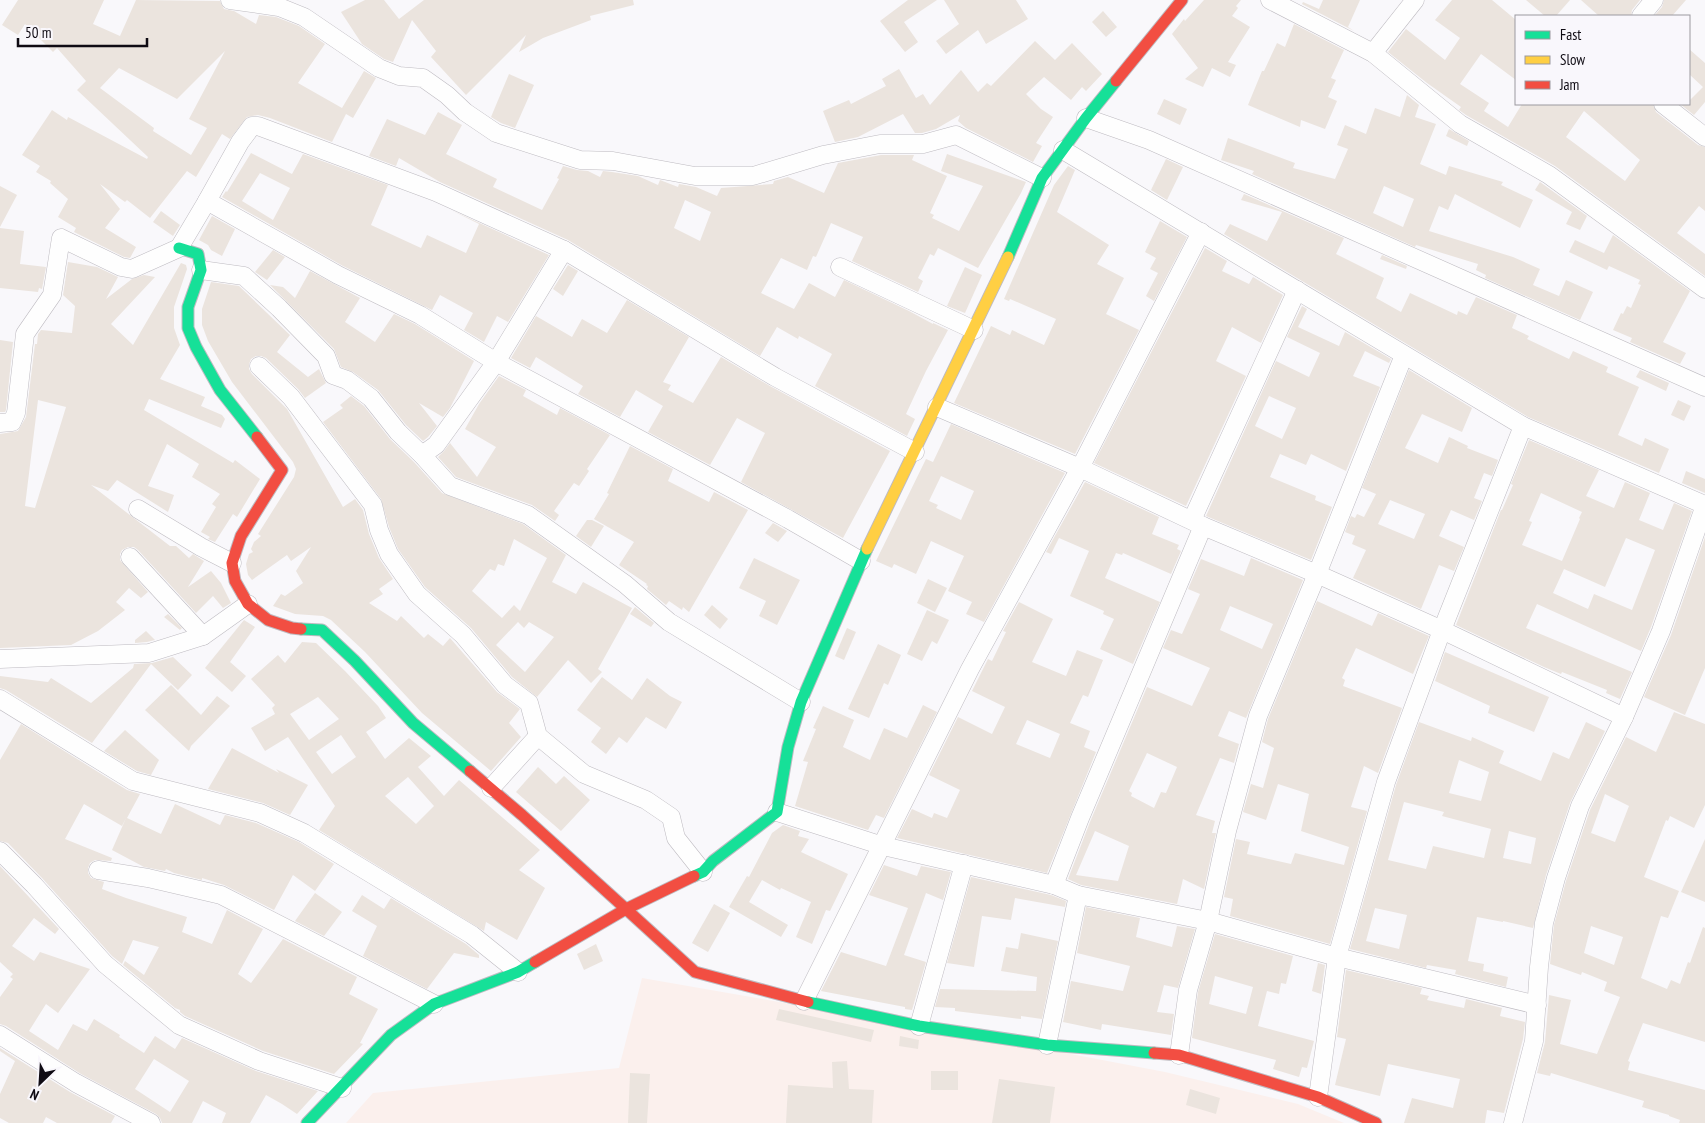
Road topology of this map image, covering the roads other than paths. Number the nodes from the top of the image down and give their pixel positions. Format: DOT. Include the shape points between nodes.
graph roads {
  1 [pos="230,0"];
  2 [pos="1182,0"];
  3 [pos="1270,0"];
  4 [pos="1415,0"];
  5 [pos="1654,0"];
  6 [pos="1642,15"];
  7 [pos="1373,53"];
  8 [pos="1664,105"];
  9 [pos="1086,118"];
  10 [pos="1705,137"];
  11 [pos="1063,150"];
  12 [pos="1042,178"];
  13 [pos="207,201"];
  14 [pos="1201,232"];
  15 [pos="180,248"];
  16 [pos="564,250"];
  17 [pos="840,267"];
  18 [pos="201,270"];
  19 [pos="1297,290"];
  20 [pos="1705,290"];
  21 [pos="974,330"];
  22 [pos="1404,355"];
  23 [pos="496,362"];
  24 [pos="259,366"];
  25 [pos="1705,387"];
  26 [pos="937,407"];
  27 [pos="0,423"];
  28 [pos="1523,426"];
  29 [pos="915,452"];
  30 [pos="422,455"];
  31 [pos="1080,468"];
  32 [pos="1705,505"];
  33 [pos="138,509"];
  34 [pos="1198,523"];
  35 [pos="130,557"];
  36 [pos="861,561"];
  37 [pos="232,563"];
  38 [pos="1317,574"];
  39 [pos="248,604"];
  40 [pos="1442,630"];
  41 [pos="203,636"];
  42 [pos="0,659"];
  43 [pos="0,698"];
  44 [pos="801,702"];
  45 [pos="1624,717"];
  46 [pos="538,736"];
  47 [pos="491,788"];
  48 [pos="777,812"];
  49 [pos="883,846"];
  50 [pos="0,851"];
  51 [pos="964,864"];
  52 [pos="98,870"];
  53 [pos="703,872"];
  54 [pos="1054,885"];
  55 [pos="1078,895"];
  56 [pos="626,908"];
  57 [pos="1208,921"];
  58 [pos="1337,956"];
  59 [pos="518,972"];
  60 [pos="804,1000"];
  61 [pos="434,1004"];
  62 [pos="1538,1005"];
  63 [pos="919,1026"];
  64 [pos="0,1034"];
  65 [pos="1047,1045"];
  66 [pos="1179,1054"];
  67 [pos="342,1088"];
  68 [pos="1318,1097"];
  69 [pos="150,1123"];
  70 [pos="307,1123"];
  71 [pos="1376,1123"];
  72 [pos="1513,1123"];
  1 -- 12 [label="street" via="279,7 304,17 379,68 399,76 423,78 496,133 580,160 613,160 695,176 752,176 823,155 880,144 923,144 956,135"];
  2 -- 9 [label="street"];
  3 -- 7 [label="street"];
  4 -- 7 [label="street"];
  5 -- 6 [label="street"];
  7 -- 20 [label="street" via="1460,124 1549,175"];
  8 -- 10 [label="street"];
  9 -- 11 [label="street"];
  9 -- 25 [label="street" via="1149,140"];
  11 -- 12 [label="street"];
  11 -- 14 [label="street"];
  12 -- 21 [label="street"];
  13 -- 15 [label="street"];
  13 -- 16 [label="street" via="240,142 252,126 258,126 436,192"];
  13 -- 23 [label="street" via="338,274 420,315"];
  14 -- 19 [label="street"];
  14 -- 31 [label="street"];
  15 -- 18 [label="street" via="198,254"];
  15 -- 27 [label="street" via="132,269 61,238 52,295 25,334 16,413 12,422"];
  16 -- 23 [label="street"];
  16 -- 29 [label="street" via="775,377"];
  17 -- 21 [label="street"];
  18 -- 30 [label="street" via="244,276 326,356 333,374 371,398 398,432"];
  18 -- 37 [label="street" via="188,307 188,328 220,390 282,470 241,536"];
  19 -- 22 [label="street"];
  19 -- 34 [label="street"];
  21 -- 26 [label="street"];
  22 -- 28 [label="street"];
  22 -- 38 [label="street"];
  23 -- 30 [label="street" via="436,445"];
  23 -- 36 [label="street" via="788,518"];
  24 -- 46 [label="street" via="291,397 373,505 378,530 389,554 417,594 463,635 505,685 529,703"];
  26 -- 29 [label="street"];
  26 -- 31 [label="street"];
  28 -- 32 [label="street"];
  28 -- 40 [label="street"];
  29 -- 36 [label="street"];
  30 -- 44 [label="street" via="450,486 528,515 625,584 668,622"];
  31 -- 34 [label="street"];
  31 -- 49 [label="street" via="970,669"];
  32 -- 45 [label="street" via="1661,631"];
  33 -- 37 [label="street"];
  34 -- 38 [label="street"];
  34 -- 54 [label="street"];
  35 -- 41 [label="street"];
  36 -- 44 [label="street"];
  37 -- 39 [label="street" via="235,581"];
  38 -- 40 [label="street"];
  38 -- 57 [label="street" via="1258,716 1227,831"];
  39 -- 41 [label="street"];
  39 -- 47 [label="street" via="268,620 292,628 322,630 413,723"];
  40 -- 45 [label="street"];
  40 -- 58 [label="street" via="1386,782"];
  41 -- 42 [label="street" via="149,653"];
  43 -- 59 [label="street" via="133,781 260,813 304,834 472,935"];
  44 -- 48 [label="street" via="788,747"];
  45 -- 62 [label="street" via="1580,806 1556,878 1544,923"];
  46 -- 47 [label="street"];
  46 -- 53 [label="street" via="584,774 646,800 671,816 676,838"];
  47 -- 56 [label="street"];
  48 -- 49 [label="street"];
  48 -- 53 [label="street"];
  49 -- 51 [label="street"];
  49 -- 60 [label="street"];
  50 -- 67 [label="street" via="105,964 179,1025 259,1061"];
  51 -- 54 [label="street"];
  51 -- 63 [label="street"];
  52 -- 61 [label="street" via="221,895"];
  53 -- 56 [label="street"];
  54 -- 55 [label="street"];
  55 -- 57 [label="street"];
  55 -- 65 [label="street"];
  56 -- 59 [label="street"];
  56 -- 60 [label="street" via="695,972"];
  57 -- 58 [label="street"];
  57 -- 66 [label="street" via="1188,990"];
  58 -- 62 [label="street"];
  58 -- 68 [label="street"];
  59 -- 61 [label="street"];
  60 -- 63 [label="street"];
  61 -- 67 [label="street" via="391,1035"];
  62 -- 72 [label="street" via="1534,1041"];
  63 -- 65 [label="street"];
  64 -- 69 [label="street" via="76,1083"];
  65 -- 66 [label="street"];
  66 -- 68 [label="street"];
  67 -- 70 [label="street"];
  68 -- 71 [label="street"];
}
